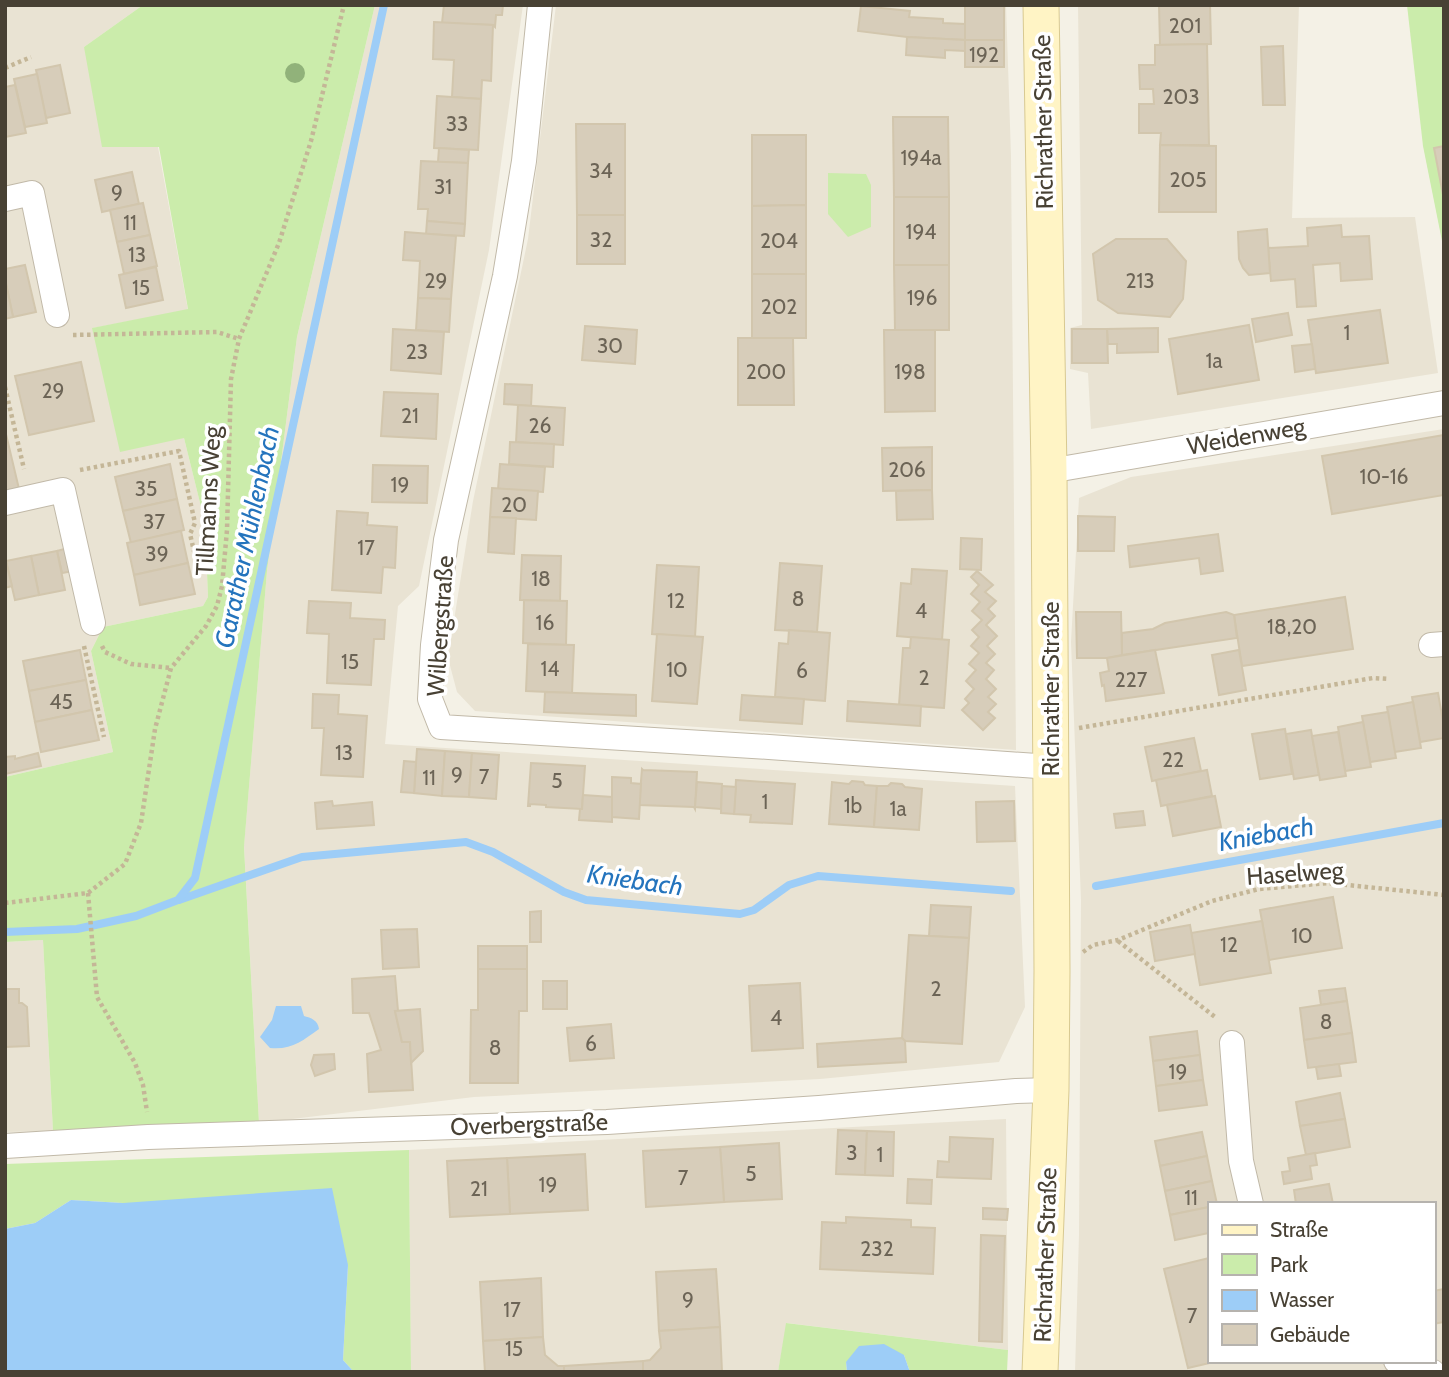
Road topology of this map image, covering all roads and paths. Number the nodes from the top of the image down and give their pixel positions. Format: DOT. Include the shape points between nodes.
graph roads {
  1 [pos="344,5"];
  2 [pos="540,5"];
  3 [pos="1041,5"];
  4 [pos="31,57"];
  5 [pos="5,68"];
  6 [pos="5,199"];
  7 [pos="57,315"];
  8 [pos="239,339"];
  9 [pos="5,387"];
  10 [pos="1444,402"];
  11 [pos="24,469"];
  12 [pos="1049,471"];
  13 [pos="63,490"];
  14 [pos="5,503"];
  15 [pos="197,564"];
  16 [pos="93,623"];
  17 [pos="171,668"];
  18 [pos="1389,680"];
  19 [pos="1071,729"];
  20 [pos="104,737"];
  21 [pos="1051,767"];
  22 [pos="88,893"];
  23 [pos="1444,895"];
  24 [pos="5,903"];
  25 [pos="1118,940"];
  26 [pos="1077,956"];
  27 [pos="1215,1017"];
  28 [pos="1232,1044"];
  29 [pos="1051,1090"];
  30 [pos="148,1137"];
  31 [pos="5,1146"];
  32 [pos="1251,1202"];
  33 [pos="1401,1363"];
  34 [pos="1040,1372"];
  35 [pos="1433,1372"];
  1 -- 8 [label="path, Tillmanns Weg" via="312,141 279,243"];
  2 -- 21 [label="street, Wilbergstraße" via="524,161 505,276 446,540 430,699 441,727"];
  3 -- 12 [label="main road, Richrather Straße"];
  4 -- 5 [label="path"];
  6 -- 7 [label="street" via="32,193"];
  7 -- 8 [label="path" via="60,327 71,335 217,332"];
  8 -- 17 [label="path, Tillmanns Weg" via="231,379 222,586 206,626"];
  9 -- 11 [label="path"];
  10 -- 12 [label="street, Weidenweg"];
  12 -- 21 [label="main road, Richrather Straße"];
  13 -- 14 [label="street"];
  13 -- 15 [label="path" via="71,472 179,451 195,523 190,534"];
  13 -- 16 [label="street"];
  16 -- 17 [label="path" via="104,652 131,664"];
  16 -- 20 [label="path" via="83,643"];
  17 -- 22 [label="path, Tillmanns Weg" via="155,729 141,823 125,864"];
  18 -- 19 [label="path" via="1373,678"];
  21 -- 29 [label="main road, Richrather Straße"];
  22 -- 24 [label="path"];
  22 -- 30 [label="path" via="97,997 135,1062 143,1085"];
  23 -- 25 [label="path, Haselweg" via="1328,883 1259,889 1212,901"];
  25 -- 26 [label="path, Haselweg" via="1093,945"];
  25 -- 27 [label="path"];
  28 -- 32 [label="street" via="1241,1161"];
  29 -- 30 [label="street, Overbergstraße" via="607,1122"];
  29 -- 34 [label="main road, Richrather Straße"];
  30 -- 31 [label="street, Overbergstraße"];
  33 -- 35 [label="street"];
}
